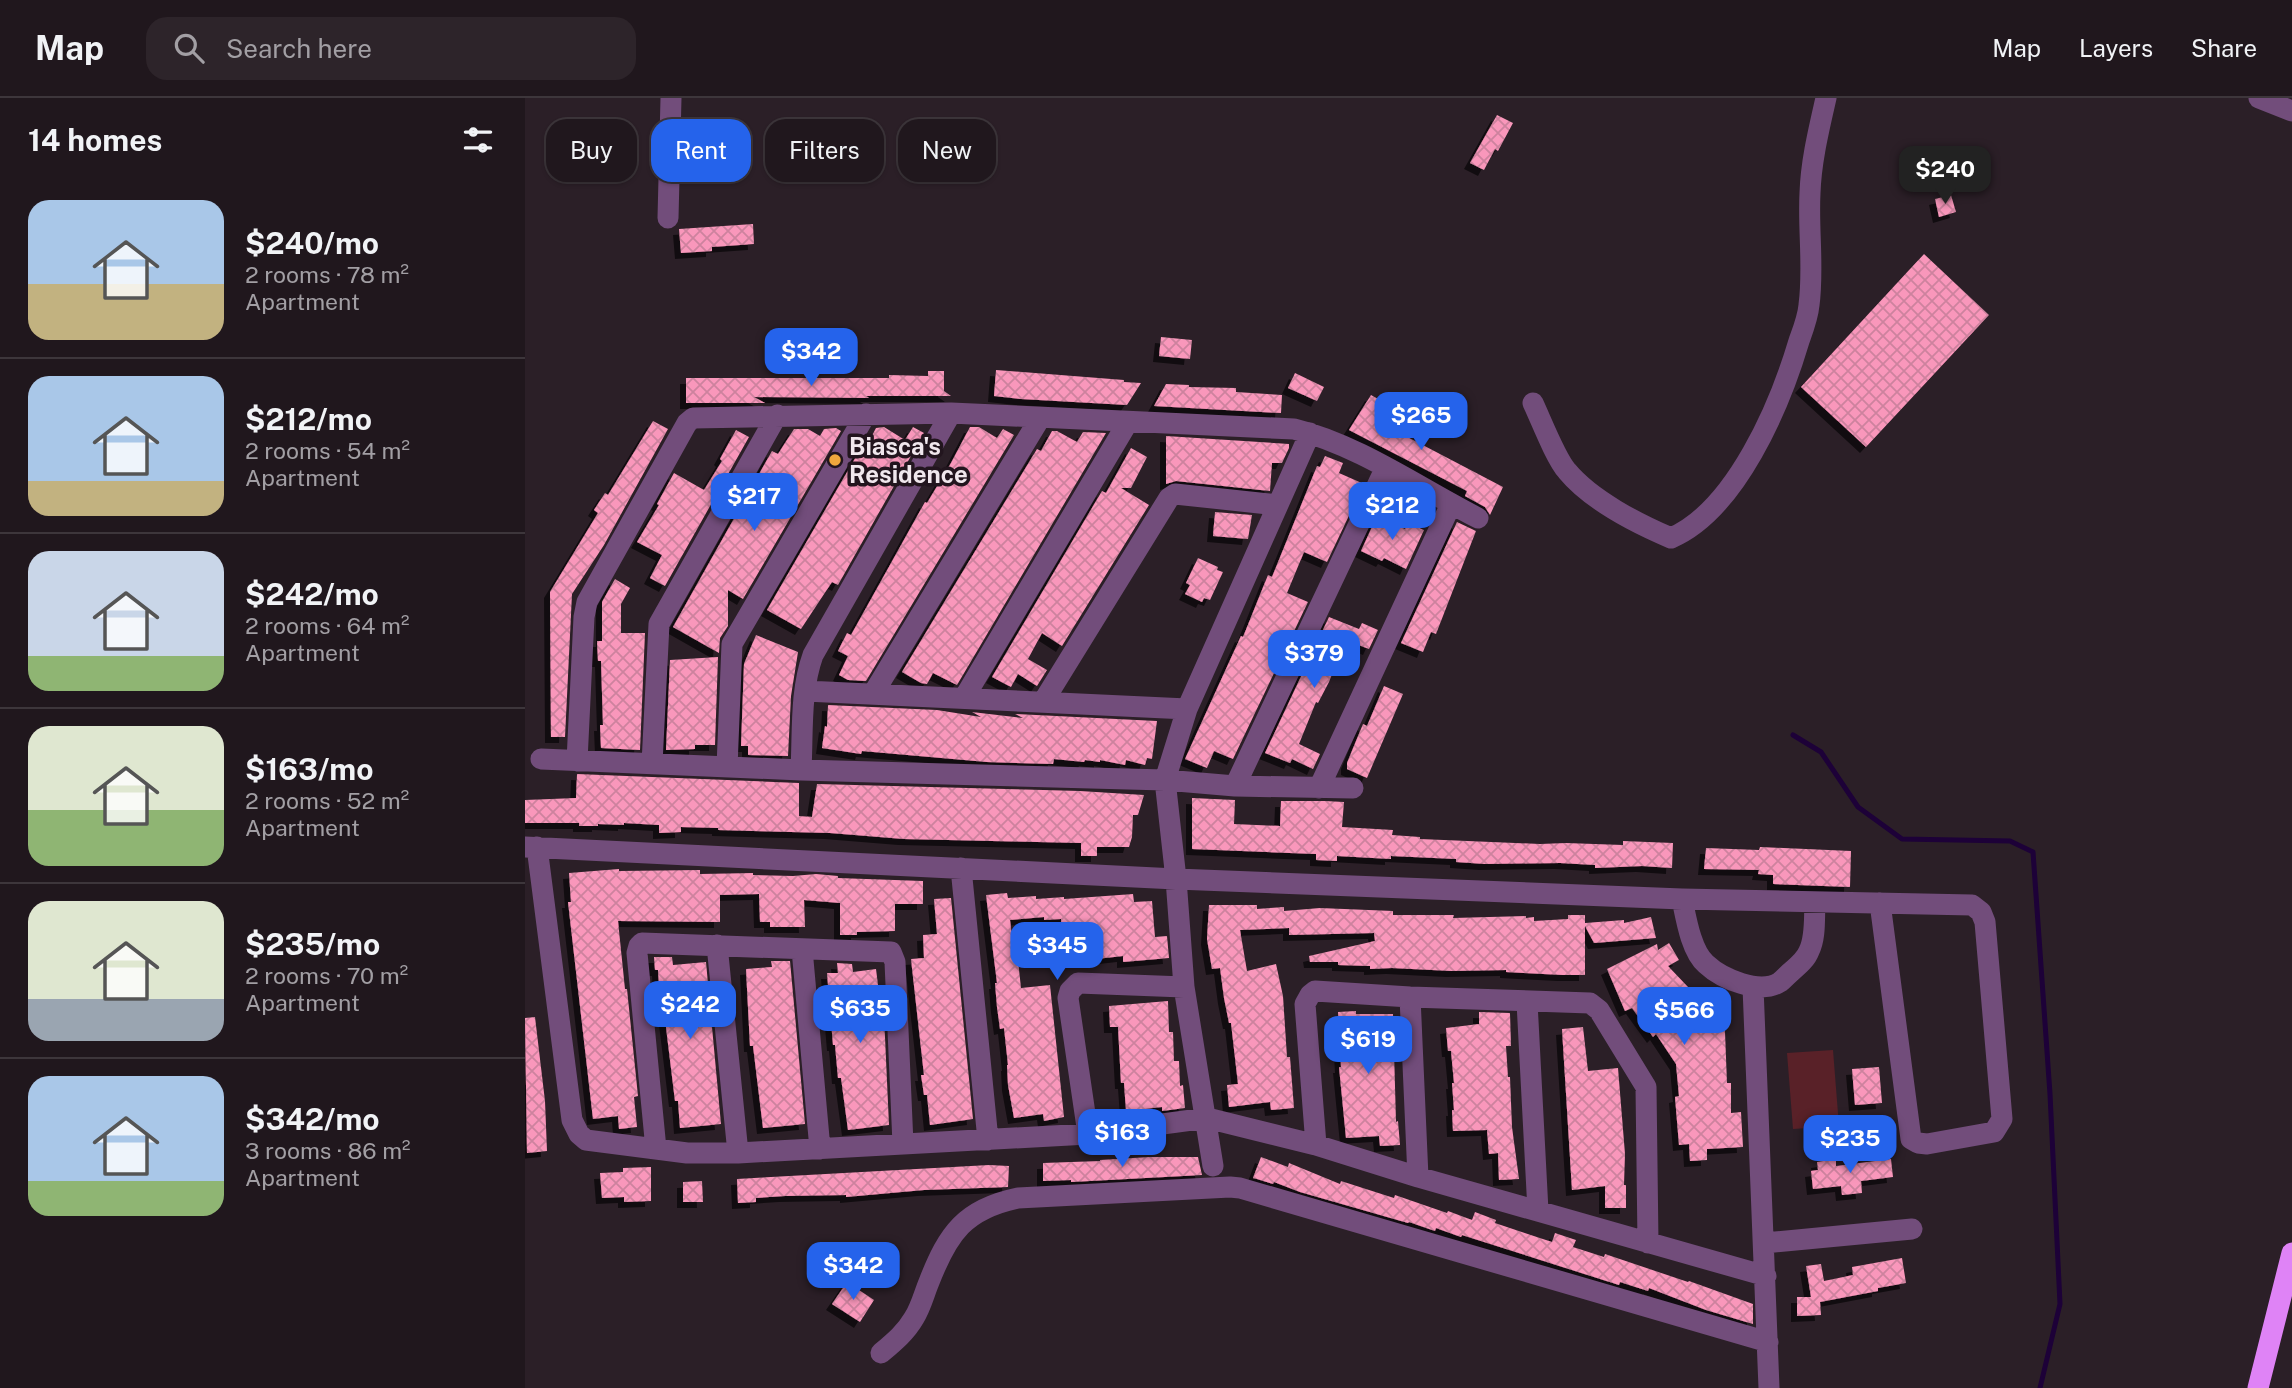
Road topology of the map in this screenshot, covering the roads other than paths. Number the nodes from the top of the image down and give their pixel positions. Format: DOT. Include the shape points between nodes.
graph roads {
  1 [pos="671,98"];
  2 [pos="1826,98"];
  3 [pos="2259,98"];
  4 [pos="2292,111"];
  5 [pos="668,218"];
  6 [pos="1533,403"];
  7 [pos="951,412"];
  8 [pos="866,414"];
  9 [pos="777,415"];
  10 [pos="1039,418"];
  11 [pos="1128,422"];
  12 [pos="1310,433"];
  13 [pos="1386,467"];
  14 [pos="1451,504"];
  15 [pos="1278,505"];
  16 [pos="1478,518"];
  17 [pos="805,691"];
  18 [pos="873,694"];
  19 [pos="964,698"];
  20 [pos="1043,702"];
  21 [pos="1187,709"];
  22 [pos="541,760"];
  23 [pos="577,761"];
  24 [pos="652,764"];
  25 [pos="727,767"];
  26 [pos="801,770"];
  27 [pos="1165,780"];
  28 [pos="1235,786"];
  29 [pos="1319,788"];
  30 [pos="1353,788"];
  31 [pos="531,847"];
  32 [pos="961,868"];
  33 [pos="1176,879"];
  34 [pos="1682,899"];
  35 [pos="1815,903"];
  36 [pos="1880,903"];
  37 [pos="717,946"];
  38 [pos="802,949"];
  39 [pos="1184,986"];
  40 [pos="1753,987"];
  41 [pos="1410,997"];
  42 [pos="1527,1002"];
  43 [pos="1206,1118"];
  44 [pos="1088,1134"];
  45 [pos="988,1140"];
  46 [pos="903,1144"];
  47 [pos="1316,1145"];
  48 [pos="656,1149"];
  49 [pos="820,1149"];
  50 [pos="738,1153"];
  51 [pos="1213,1166"];
  52 [pos="1418,1177"];
  53 [pos="1538,1211"];
  54 [pos="1912,1229"];
  55 [pos="1648,1243"];
  56 [pos="1764,1244"];
  57 [pos="2292,1253"];
  58 [pos="1766,1276"];
  59 [pos="1768,1342"];
  60 [pos="881,1353"];
  61 [pos="1769,1388"];
  62 [pos="2258,1388"];
  1 -- 5 [label="street"];
  2 -- 6 [label="street" via="1809,193 1809,309 1788,379 1764,434 1705,516 1671,538 1616,510 1566,470"];
  3 -- 4 [label="street"];
  7 -- 8 [label="street"];
  7 -- 10 [label="street"];
  7 -- 17 [label="street" via="813,655"];
  8 -- 9 [label="street"];
  8 -- 25 [label="street" via="732,644"];
  9 -- 23 [label="street" via="698,417 687,423 587,602"];
  9 -- 24 [label="street" via="659,624"];
  10 -- 11 [label="street"];
  10 -- 18 [label="street"];
  11 -- 12 [label="street"];
  11 -- 19 [label="street"];
  12 -- 13 [label="street"];
  12 -- 15 [label="street"];
  13 -- 14 [label="street"];
  13 -- 28 [label="street"];
  14 -- 16 [label="street"];
  14 -- 29 [label="street"];
  15 -- 20 [label="street" via="1175,494 1169,498"];
  15 -- 21 [label="street"];
  17 -- 18 [label="street"];
  17 -- 26 [label="street"];
  18 -- 19 [label="street"];
  19 -- 20 [label="street"];
  20 -- 21 [label="street"];
  21 -- 27 [label="street"];
  22 -- 23 [label="street"];
  23 -- 24 [label="street"];
  24 -- 25 [label="street"];
  25 -- 26 [label="street"];
  26 -- 27 [label="street"];
  27 -- 28 [label="street"];
  27 -- 33 [label="street"];
  28 -- 29 [label="street"];
  29 -- 30 [label="street"];
  31 -- 32 [label="street"];
  31 -- 48 [label="street" via="576,1129 586,1140"];
  32 -- 33 [label="street"];
  32 -- 45 [label="street"];
  33 -- 34 [label="street"];
  33 -- 39 [label="street"];
  34 -- 35 [label="street"];
  34 -- 40 [label="street" via="1692,940 1705,963"];
  35 -- 36 [label="street"];
  35 -- 40 [label="street" via="1813,939 1801,963 1779,983"];
  36 -- 36 [label="street" via="1972,905 1981,912 2002,1119 1994,1132 1927,1144 1912,1139"];
  37 -- 38 [label="street"];
  37 -- 48 [label="street" via="642,943 638,949"];
  37 -- 50 [label="street"];
  38 -- 46 [label="street" via="888,951 893,955"];
  38 -- 49 [label="street"];
  39 -- 43 [label="street"];
  39 -- 44 [label="street" via="1078,983 1070,991"];
  40 -- 56 [label="street"];
  41 -- 42 [label="street"];
  41 -- 47 [label="street" via="1315,991 1307,999"];
  41 -- 52 [label="street"];
  42 -- 53 [label="street"];
  42 -- 55 [label="street" via="1594,1005 1643,1080 1647,1094"];
  43 -- 44 [label="street"];
  43 -- 47 [label="street"];
  43 -- 51 [label="street"];
  44 -- 45 [label="street"];
  45 -- 46 [label="street"];
  46 -- 49 [label="street"];
  47 -- 52 [label="street"];
  48 -- 50 [label="street"];
  49 -- 50 [label="street"];
  52 -- 53 [label="street"];
  53 -- 55 [label="street"];
  54 -- 56 [label="street"];
  55 -- 58 [label="street"];
  56 -- 58 [label="street"];
  57 -- 62 [label="highway"];
  58 -- 59 [label="street"];
  59 -- 60 [label="street" via="1230,1187 1018,1198 978,1211 960,1225 948,1243 913,1320"];
  59 -- 61 [label="street"];
}
